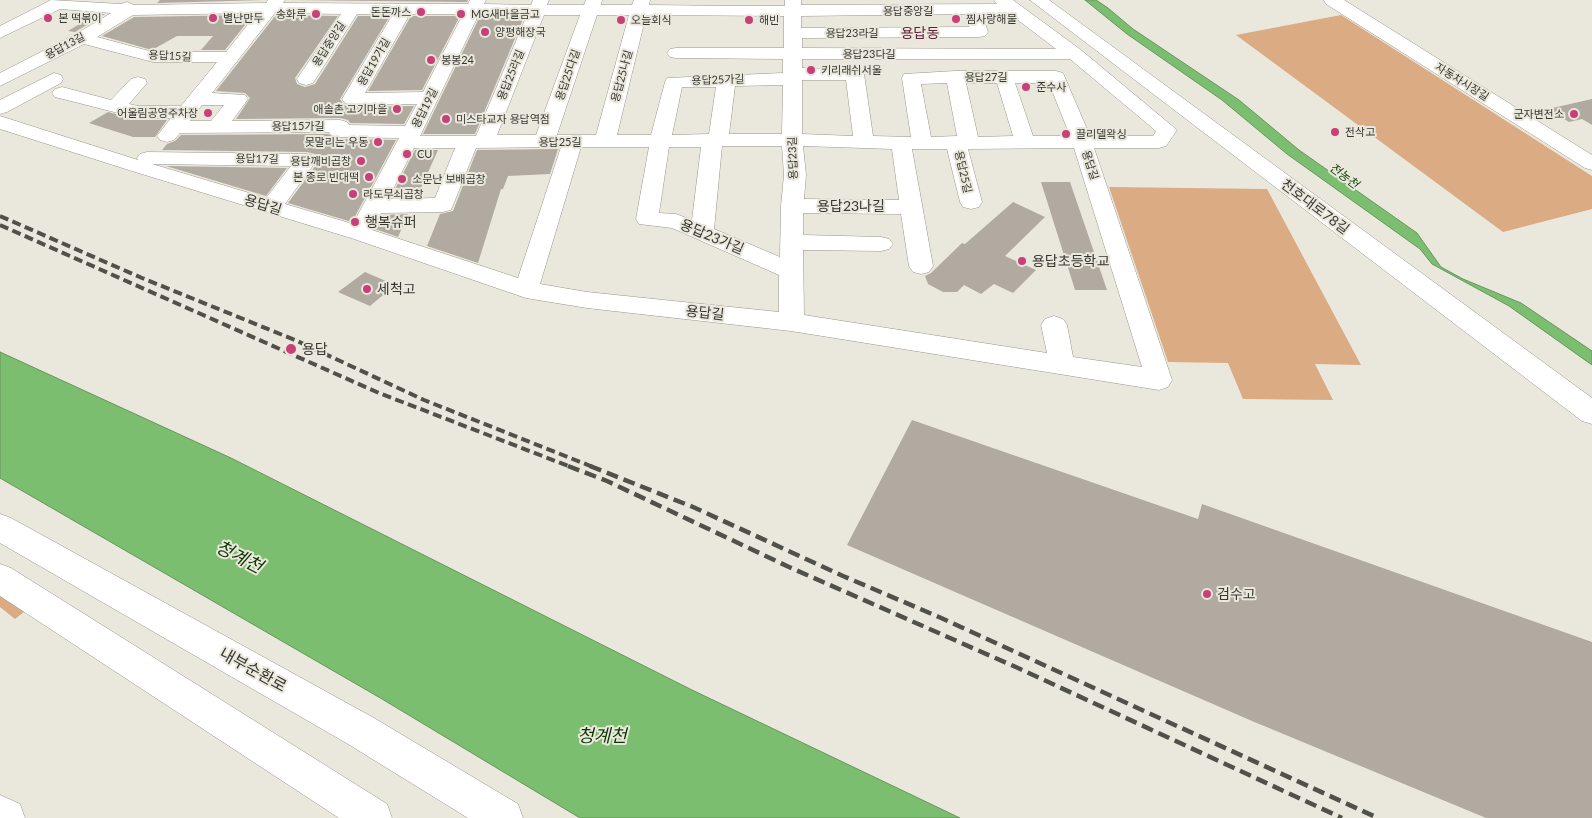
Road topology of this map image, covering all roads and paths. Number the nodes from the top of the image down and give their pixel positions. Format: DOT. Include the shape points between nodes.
graph roads {
  1 [pos="1038,0"];
  2 [pos="1332,0"];
  3 [pos="62,2"];
  4 [pos="273,4"];
  5 [pos="476,4"];
  6 [pos="539,4"];
  7 [pos="128,5"];
  8 [pos="592,5"];
  9 [pos="690,5"];
  10 [pos="739,5"];
  11 [pos="1008,5"];
  12 [pos="405,8"];
  13 [pos="352,9"];
  14 [pos="639,12"];
  15 [pos="673,27"];
  16 [pos="0,33"];
  17 [pos="82,38"];
  18 [pos="791,38"];
  19 [pos="676,53"];
  20 [pos="945,54"];
  21 [pos="1075,54"];
  22 [pos="230,57"];
  23 [pos="953,77"];
  24 [pos="1004,77"];
  25 [pos="306,79"];
  26 [pos="0,80"];
  27 [pos="726,80"];
  28 [pos="138,82"];
  29 [pos="430,98"];
  30 [pos="116,106"];
  31 [pos="0,108"];
  32 [pos="186,113"];
  33 [pos="0,122"];
  34 [pos="217,127"];
  35 [pos="410,137"];
  36 [pos="792,140"];
  37 [pos="605,141"];
  38 [pos="660,141"];
  39 [pos="715,141"];
  40 [pos="476,142"];
  41 [pos="544,142"];
  42 [pos="573,142"];
  43 [pos="864,142"];
  44 [pos="911,142"];
  45 [pos="962,142"];
  46 [pos="1025,142"];
  47 [pos="1082,142"];
  48 [pos="143,162"];
  49 [pos="1592,164"];
  50 [pos="970,202"];
  51 [pos="374,206"];
  52 [pos="792,206"];
  53 [pos="271,207"];
  54 [pos="911,207"];
  55 [pos="702,232"];
  56 [pos="359,233"];
  57 [pos="792,242"];
  58 [pos="881,244"];
  59 [pos="921,266"];
  60 [pos="792,271"];
  61 [pos="526,290"];
  62 [pos="791,322"];
  63 [pos="1054,325"];
  64 [pos="1062,365"];
  65 [pos="1592,413"];
  66 [pos="0,527"];
  67 [pos="0,578"];
  68 [pos="0,590"];
  69 [pos="68,623"];
  70 [pos="373,818"];
  71 [pos="504,818"];
  1 -- 65 [label="main road, 천호대로78길"];
  2 -- 49 [label="main road, 자동차시장길"];
  3 -- 7 [label="main road, 용답중앙길"];
  3 -- 16 [label="main road"];
  4 -- 7 [label="main road, 용답중앙길"];
  4 -- 13 [label="main road, 용답중앙길"];
  4 -- 22 [label="main road"];
  5 -- 6 [label="main road, 용답중앙길"];
  5 -- 12 [label="main road, 용답중앙길"];
  5 -- 29 [label="main road, 용답19길"];
  6 -- 8 [label="main road, 용답중앙길"];
  6 -- 40 [label="main road, 용답25라길"];
  7 -- 17 [label="main road, 용답13길"];
  8 -- 14 [label="main road, 용답중앙길"];
  8 -- 41 [label="main road, 용답25다길"];
  9 -- 10 [label="main road, 용답중앙길"];
  9 -- 14 [label="main road, 용답중앙길"];
  10 -- 18 [label="main road, 용답중앙길"];
  11 -- 18 [label="main road, 용답23라길" via="973,11 979,32"];
  11 -- 21 [label="main road, 용답길"];
  12 -- 13 [label="main road, 용답중앙길"];
  12 -- 29 [label="main road, 용답19가길" via="352,100"];
  13 -- 25 [label="main road, 용답중앙길"];
  14 -- 15 [label="main road"];
  14 -- 37 [label="main road, 용답25나길"];
  17 -- 22 [label="main road, 용답15길" via="152,57"];
  17 -- 26 [label="main road, 용답13길"];
  18 -- 19 [label="main road"];
  18 -- 20 [label="main road, 용답23다길"];
  18 -- 27 [label="main road, 용답25가길"];
  18 -- 36 [label="main road, 용답23길"];
  18 -- 43 [label="main road" via="855,74"];
  20 -- 21 [label="main road, 용답23다길"];
  20 -- 23 [label="main road"];
  21 -- 47 [label="main road, 용답길" via="1167,130 1158,142"];
  22 -- 32 [label="main road"];
  23 -- 24 [label="main road, 용답27길"];
  23 -- 44 [label="main road, 용답27길" via="910,78"];
  23 -- 45 [label="main road, 용답25길"];
  24 -- 46 [label="main road"];
  24 -- 47 [label="main road, 용답27길" via="1056,77"];
  27 -- 38 [label="main road, 용답25가길" via="674,82"];
  27 -- 39 [label="main road"];
  28 -- 30 [label="main road"];
  29 -- 35 [label="main road, 용답19길"];
  30 -- 31 [label="main road" via="58,86"];
  30 -- 32 [label="main road" via="138,112"];
  32 -- 34 [label="main road, 용답15가길"];
  32 -- 34 [label="main road" via="238,99"];
  32 -- 48 [label="main road"];
  33 -- 48 [label="main road, 용답길"];
  34 -- 35 [label="main road, 용답15가길" via="340,126 338,132"];
  35 -- 40 [label="main road, 용답25길"];
  35 -- 51 [label="main road, 용답19길"];
  36 -- 39 [label="main road, 용답25길"];
  36 -- 43 [label="main road, 용답25길"];
  36 -- 52 [label="main road, 용답23길" via="795,175"];
  37 -- 38 [label="main road, 용답25길"];
  37 -- 42 [label="main road, 용답25길"];
  38 -- 39 [label="main road, 용답25길"];
  38 -- 55 [label="main road, 용답23가길" via="647,219 676,221"];
  39 -- 55 [label="main road"];
  40 -- 41 [label="main road, 용답25길"];
  40 -- 51 [label="main road" via="443,206"];
  41 -- 42 [label="main road, 용답25길"];
  42 -- 61 [label="main road"];
  43 -- 44 [label="main road, 용답25길"];
  44 -- 45 [label="main road, 용답25길"];
  44 -- 54 [label="main road"];
  45 -- 46 [label="main road, 용답25길"];
  45 -- 50 [label="main road, 용답25길"];
  46 -- 47 [label="main road, 용답25길"];
  47 -- 64 [label="main road, 용답길" via="1159,380"];
  48 -- 53 [label="main road, 용답길"];
  48 -- 53 [label="main road, 용답17길" via="307,160"];
  51 -- 56 [label="main road, 용답19길"];
  52 -- 54 [label="main road, 용답23나길"];
  52 -- 57 [label="main road, 용답23길"];
  53 -- 56 [label="main road, 용답길"];
  54 -- 59 [label="main road"];
  55 -- 60 [label="main road, 용답23가길"];
  56 -- 61 [label="main road, 용답길"];
  57 -- 58 [label="main road"];
  57 -- 60 [label="main road, 용답23길"];
  60 -- 62 [label="main road, 용답23길"];
  61 -- 62 [label="main road, 용답길" via="587,300"];
  62 -- 64 [label="main road, 용답길"];
  63 -- 64 [label="main road"];
  66 -- 71 [label="main road, 내부순환로" via="361,731"];
  67 -- 69 [label="main road"];
  68 -- 69 [label="main road"];
  69 -- 70 [label="main road"];
}
